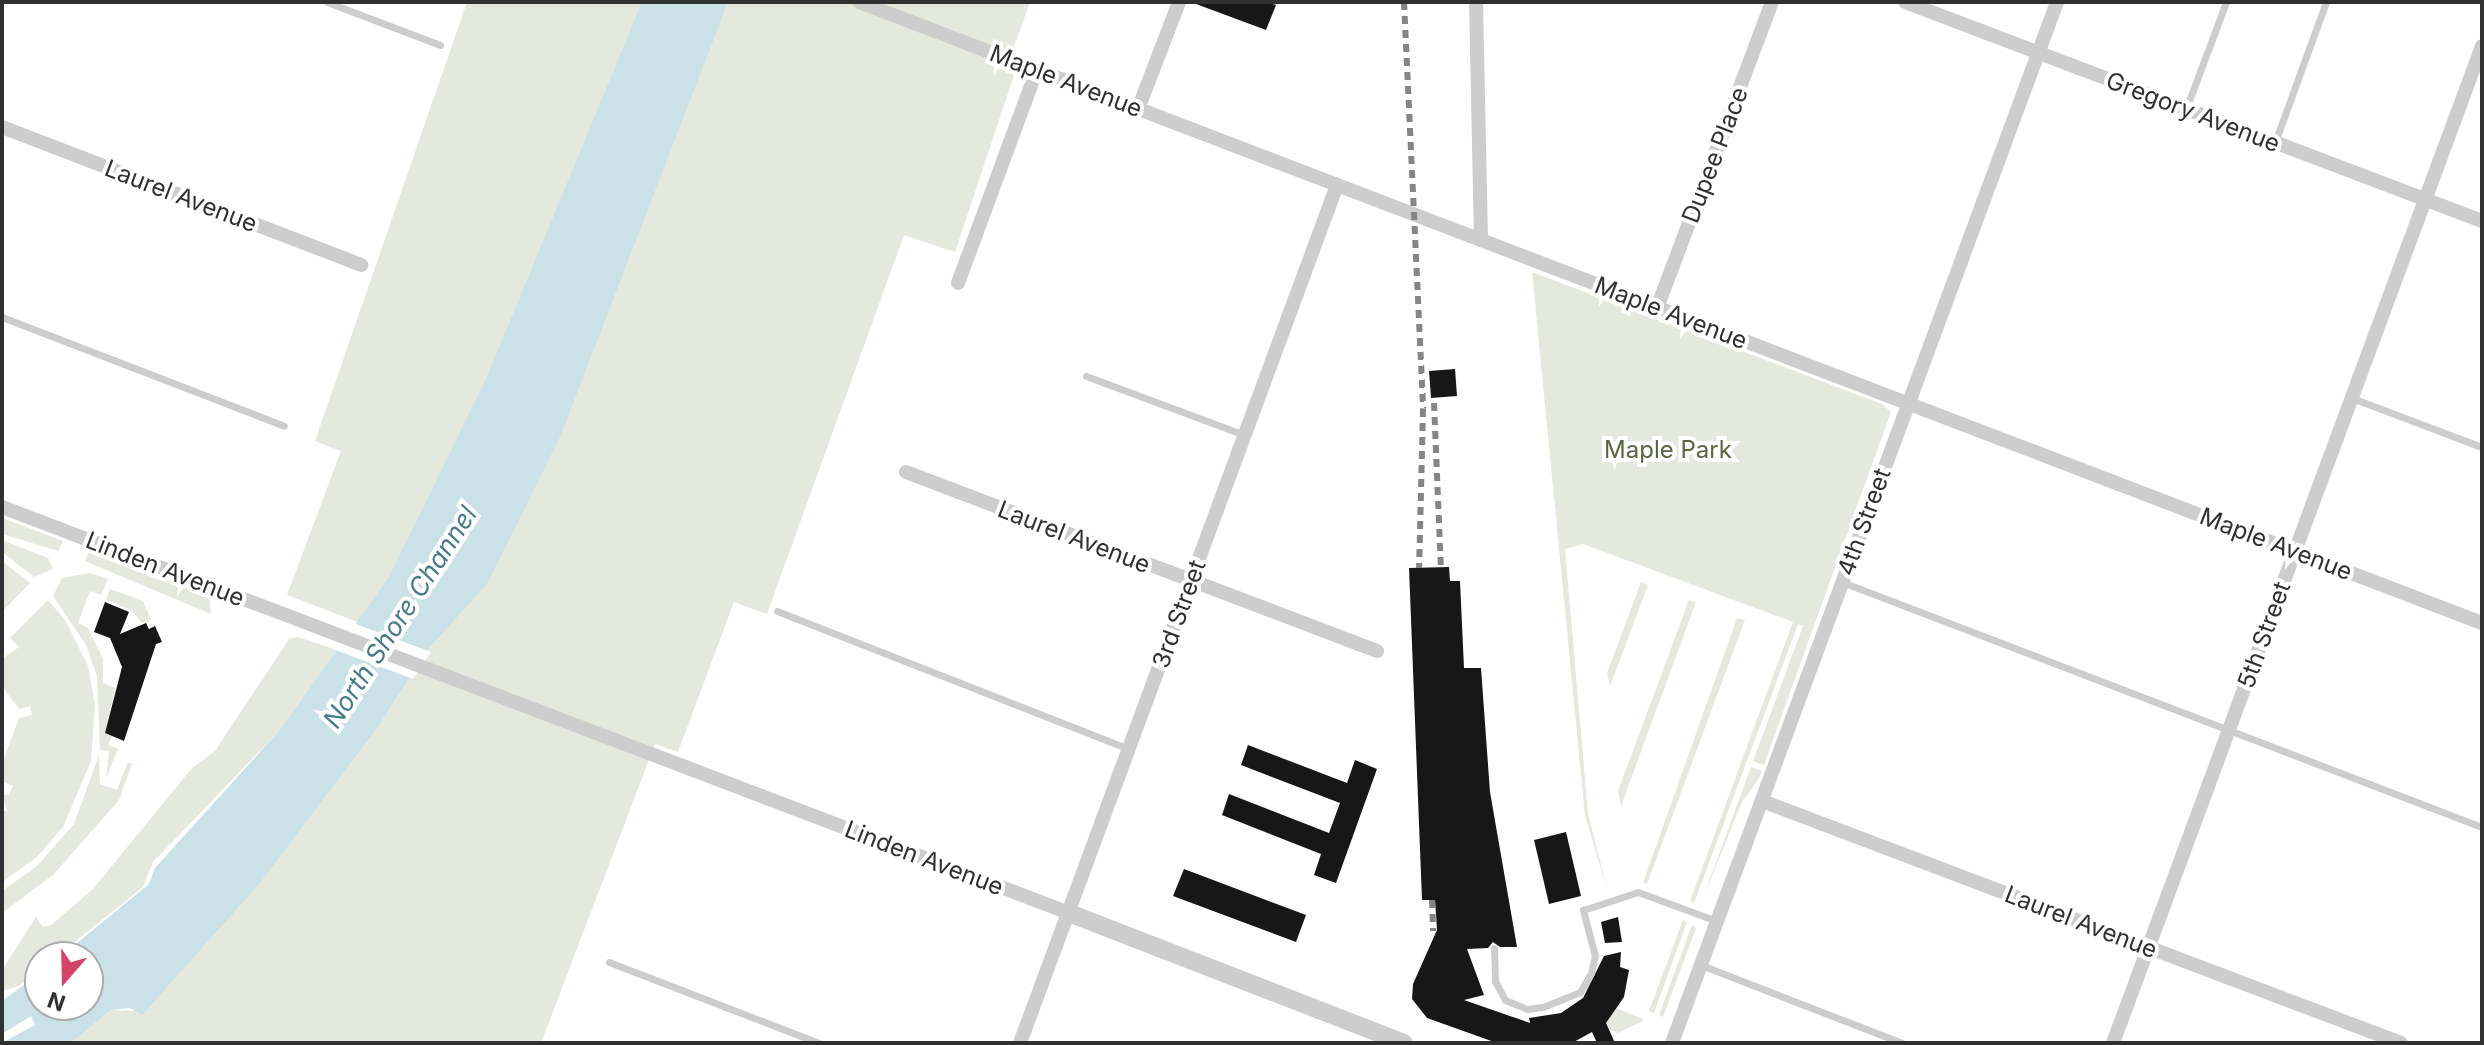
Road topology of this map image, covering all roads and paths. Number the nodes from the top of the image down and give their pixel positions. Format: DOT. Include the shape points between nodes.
graph roads {
  1 [pos="327,2"];
  2 [pos="859,2"];
  3 [pos="1179,2"];
  4 [pos="1476,2"];
  5 [pos="1772,2"];
  6 [pos="1905,2"];
  7 [pos="2057,2"];
  8 [pos="2226,2"];
  9 [pos="2326,2"];
  10 [pos="440,45"];
  11 [pos="2482,46"];
  12 [pos="2038,53"];
  13 [pos="1037,70"];
  14 [pos="1138,109"];
  15 [pos="2186,109"];
  16 [pos="2,127"];
  17 [pos="2275,142"];
  18 [pos="1337,185"];
  19 [pos="2425,200"];
  20 [pos="2482,221"];
  21 [pos="1481,240"];
  22 [pos="361,265"];
  23 [pos="958,283"];
  24 [pos="1657,308"];
  25 [pos="2,317"];
  26 [pos="1086,376"];
  27 [pos="2352,398"];
  28 [pos="1908,404"];
  29 [pos="284,426"];
  30 [pos="1245,435"];
  31 [pos="2482,447"];
  32 [pos="906,472"];
  33 [pos="2,507"];
  34 [pos="2295,552"];
  35 [pos="1191,582"];
  36 [pos="1842,582"];
  37 [pos="777,611"];
  38 [pos="2482,623"];
  39 [pos="1377,651"];
  40 [pos="2229,729"];
  41 [pos="1129,749"];
  42 [pos="1762,801"];
  43 [pos="2482,827"];
  44 [pos="1069,913"];
  45 [pos="1717,921"];
  46 [pos="1494,948"];
  47 [pos="2148,948"];
  48 [pos="609,962"];
  49 [pos="1701,965"];
  50 [pos="819,1043"];
  51 [pos="1020,1043"];
  52 [pos="1404,1043"];
  53 [pos="1672,1043"];
  54 [pos="1902,1043"];
  55 [pos="2113,1043"];
  56 [pos="2401,1043"];
  1 -- 10 [label="lane"];
  2 -- 13 [label="street, Maple Avenue"];
  3 -- 14 [label="street"];
  4 -- 21 [label="street"];
  5 -- 24 [label="street, Dupee Place"];
  6 -- 12 [label="street, Gregory Avenue"];
  7 -- 12 [label="street, 4th Street"];
  8 -- 15 [label="lane"];
  9 -- 17 [label="lane"];
  11 -- 19 [label="street, 5th Street"];
  12 -- 15 [label="street, Gregory Avenue"];
  12 -- 28 [label="street, 4th Street"];
  13 -- 14 [label="street, Maple Avenue"];
  13 -- 23 [label="street"];
  14 -- 18 [label="street, Maple Avenue"];
  15 -- 17 [label="street, Gregory Avenue"];
  16 -- 22 [label="street, Laurel Avenue"];
  17 -- 19 [label="street, Gregory Avenue"];
  18 -- 21 [label="street, Maple Avenue"];
  18 -- 30 [label="street, 3rd Street"];
  19 -- 20 [label="street, Gregory Avenue"];
  19 -- 27 [label="street, 5th Street"];
  21 -- 24 [label="street, Maple Avenue"];
  24 -- 28 [label="street, Maple Avenue"];
  25 -- 29 [label="lane"];
  26 -- 30 [label="lane"];
  27 -- 31 [label="lane"];
  27 -- 34 [label="street, 5th Street"];
  28 -- 34 [label="street, Maple Avenue"];
  28 -- 36 [label="street, 4th Street"];
  30 -- 35 [label="street, 3rd Street"];
  32 -- 35 [label="street, Laurel Avenue"];
  33 -- 44 [label="street, Linden Avenue"];
  34 -- 38 [label="street, Maple Avenue"];
  34 -- 40 [label="street, 5th Street"];
  35 -- 39 [label="street, Laurel Avenue"];
  35 -- 41 [label="street, 3rd Street"];
  36 -- 40 [label="lane"];
  36 -- 42 [label="street, 4th Street"];
  37 -- 41 [label="lane"];
  40 -- 43 [label="lane"];
  40 -- 47 [label="street, 5th Street"];
  41 -- 44 [label="street, 3rd Street"];
  42 -- 45 [label="street, 4th Street"];
  42 -- 47 [label="street, Laurel Avenue"];
  44 -- 51 [label="street, 3rd Street"];
  44 -- 52 [label="street, Linden Avenue"];
  45 -- 46 [label="lane" via="1638,892 1583,910 1595,956 1591,973 1580,992 1527,1009 1505,1000 1495,981"];
  45 -- 49 [label="street, 4th Street"];
  47 -- 55 [label="street, 5th Street"];
  47 -- 56 [label="street, Laurel Avenue"];
  48 -- 50 [label="lane"];
  49 -- 53 [label="street, 4th Street"];
  49 -- 54 [label="lane"];
}
